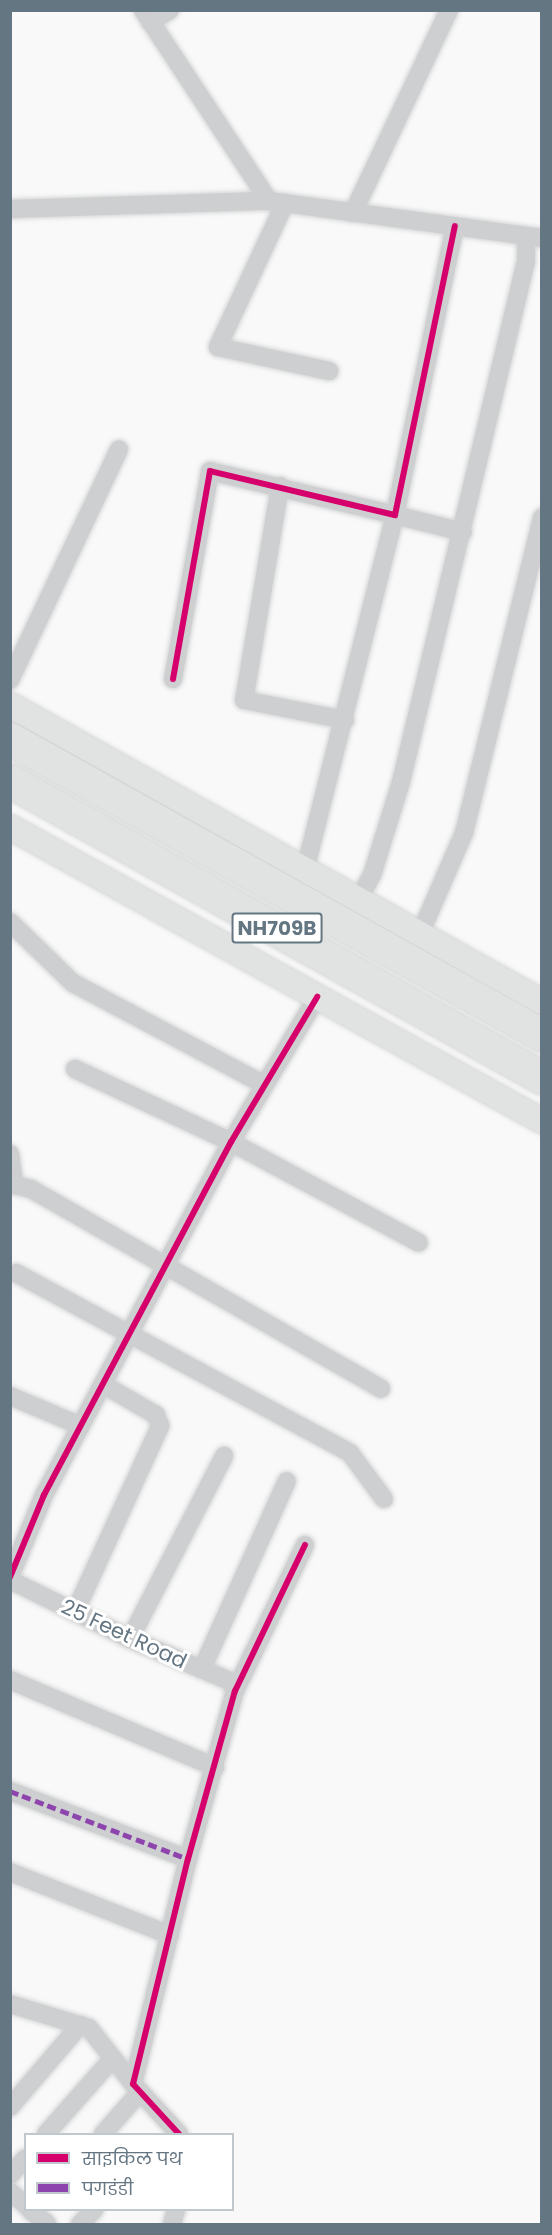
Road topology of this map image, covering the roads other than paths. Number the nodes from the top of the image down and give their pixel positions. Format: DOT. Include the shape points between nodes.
graph roads {
  1 [pos="170,10"];
  2 [pos="449,10"];
  3 [pos="147,16"];
  4 [pos="277,202"];
  5 [pos="10,209"];
  6 [pos="353,213"];
  7 [pos="455,226"];
  8 [pos="534,237"];
  9 [pos="329,371"];
  10 [pos="118,449"];
  11 [pos="280,486"];
  12 [pos="395,515"];
  13 [pos="542,517"];
  14 [pos="463,532"];
  15 [pos="173,679"];
  16 [pos="10,680"];
  17 [pos="10,705"];
  18 [pos="345,720"];
  19 [pos="10,739"];
  20 [pos="10,781"];
  21 [pos="10,827"];
  22 [pos="305,870"];
  23 [pos="359,899"];
  24 [pos="10,922"];
  25 [pos="420,934"];
  26 [pos="317,997"];
  27 [pos="542,1002"];
  28 [pos="542,1035"];
  29 [pos="75,1069"];
  30 [pos="542,1078"];
  31 [pos="265,1085"];
  32 [pos="542,1121"];
  33 [pos="231,1142"];
  34 [pos="10,1154"];
  35 [pos="12,1184"];
  36 [pos="418,1243"];
  37 [pos="165,1268"];
  38 [pos="16,1273"];
  39 [pos="129,1335"];
  40 [pos="104,1385"];
  41 [pos="381,1389"];
  42 [pos="10,1396"];
  43 [pos="81,1426"];
  44 [pos="224,1456"];
  45 [pos="287,1481"];
  46 [pos="384,1499"];
  47 [pos="305,1545"];
  48 [pos="10,1578"];
  49 [pos="75,1612"];
  50 [pos="130,1640"];
  51 [pos="201,1669"];
  52 [pos="10,1680"];
  53 [pos="235,1690"];
  54 [pos="215,1767"];
  55 [pos="10,1791"];
  56 [pos="188,1859"];
  57 [pos="10,1872"];
  58 [pos="170,1935"];
  59 [pos="10,2004"];
  60 [pos="80,2025"];
  61 [pos="112,2058"];
  62 [pos="136,2088"];
  63 [pos="10,2107"];
  64 [pos="169,2131"];
  65 [pos="47,2133"];
  66 [pos="104,2133"];
  67 [pos="24,2160"];
  68 [pos="10,2175"];
  69 [pos="10,2192"];
  70 [pos="24,2205"];
  71 [pos="93,2211"];
  72 [pos="80,2224"];
  1 -- 3 [label="street"];
  2 -- 6 [label="street"];
  3 -- 4 [label="street"];
  4 -- 5 [label="street"];
  4 -- 6 [label="street"];
  4 -- 9 [label="street" via="218,347"];
  6 -- 7 [label="street"];
  7 -- 8 [label="street"];
  7 -- 12 [label="street"];
  8 -- 14 [label="street"];
  10 -- 16 [label="street"];
  11 -- 12 [label="street"];
  11 -- 15 [label="street" via="210,471"];
  11 -- 18 [label="street" via="244,700"];
  12 -- 14 [label="street"];
  12 -- 18 [label="street"];
  13 -- 25 [label="street" via="464,834"];
  14 -- 23 [label="street" via="400,782 372,875"];
  17 -- 22 [label="street"];
  18 -- 22 [label="street"];
  19 -- 28 [label="highway, NH709B"];
  20 -- 30 [label="highway, NH709B"];
  21 -- 26 [label="street"];
  22 -- 23 [label="street"];
  23 -- 25 [label="street"];
  24 -- 31 [label="street" via="74,983"];
  25 -- 27 [label="street"];
  26 -- 31 [label="street"];
  26 -- 32 [label="street"];
  29 -- 33 [label="street"];
  31 -- 33 [label="street"];
  33 -- 36 [label="street"];
  33 -- 37 [label="street"];
  34 -- 35 [label="street"];
  35 -- 37 [label="street" via="31,1189"];
  37 -- 39 [label="street"];
  37 -- 41 [label="street"];
  38 -- 39 [label="street"];
  39 -- 40 [label="street"];
  39 -- 46 [label="street" via="350,1453"];
  40 -- 43 [label="street"];
  40 -- 49 [label="street" via="160,1419"];
  42 -- 43 [label="street"];
  43 -- 48 [label="street" via="44,1495"];
  44 -- 50 [label="street"];
  45 -- 51 [label="street"];
  47 -- 53 [label="street"];
  48 -- 49 [label="street, 25 Feet Road"];
  49 -- 50 [label="street, 25 Feet Road"];
  50 -- 51 [label="street, 25 Feet Road"];
  51 -- 53 [label="street, 25 Feet Road" via="230,1681"];
  52 -- 54 [label="street"];
  53 -- 54 [label="street"];
  54 -- 56 [label="street"];
  55 -- 56 [label="street"];
  56 -- 58 [label="street"];
  57 -- 58 [label="street"];
  58 -- 62 [label="street"];
  59 -- 60 [label="street"];
  60 -- 61 [label="street" via="89,2028"];
  60 -- 63 [label="street"];
  61 -- 62 [label="street"];
  61 -- 65 [label="street"];
  62 -- 64 [label="street"];
  62 -- 66 [label="street"];
  67 -- 68 [label="street"];
  69 -- 70 [label="street"];
  71 -- 72 [label="street"];
}
